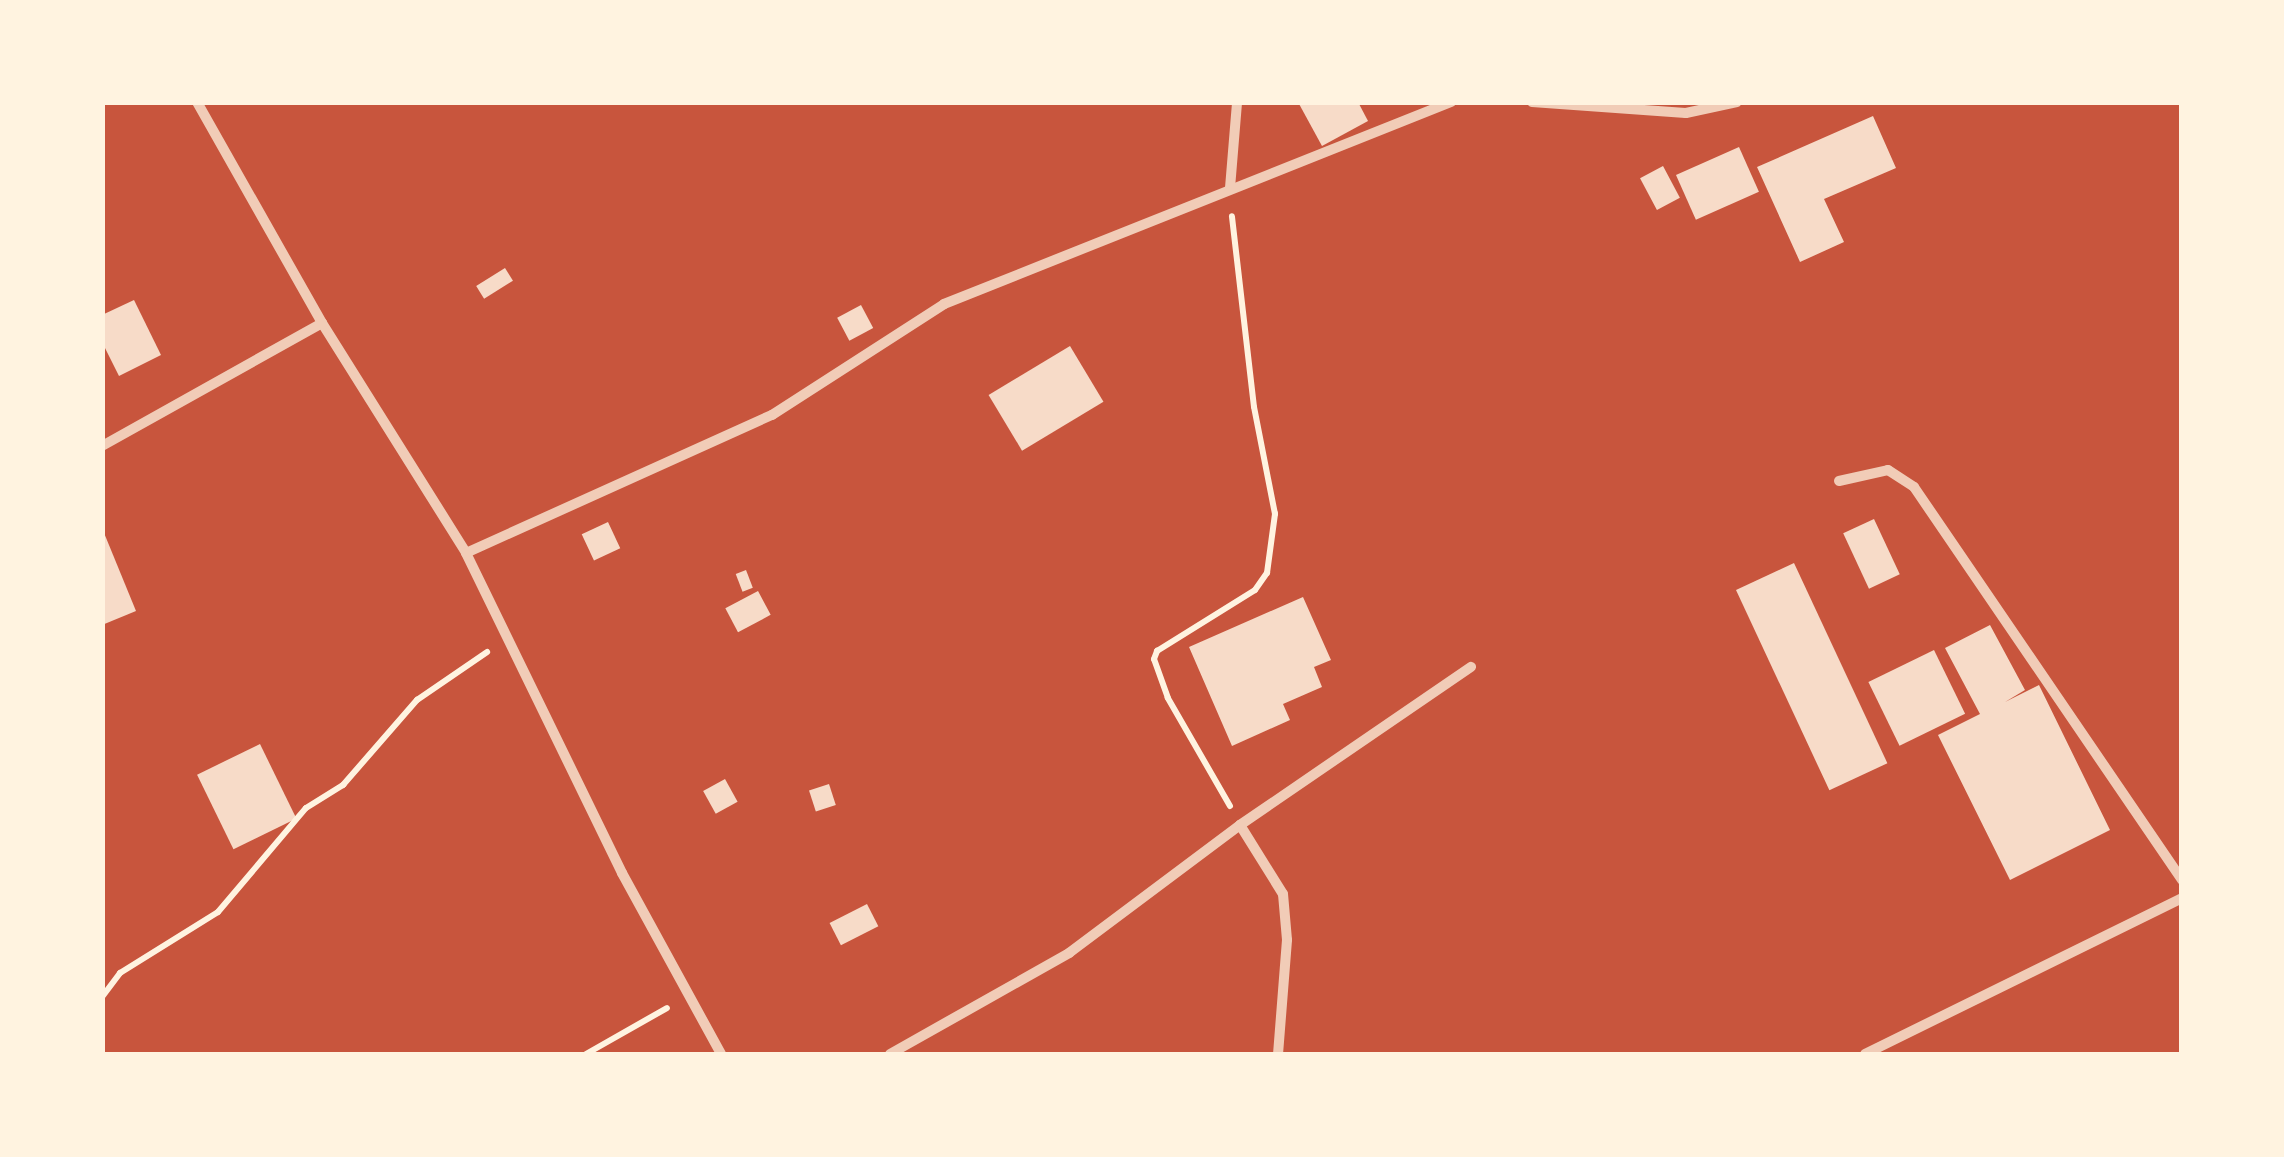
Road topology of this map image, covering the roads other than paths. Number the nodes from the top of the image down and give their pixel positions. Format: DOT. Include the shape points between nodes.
graph roads {
  1 [pos="197,102"];
  2 [pos="1237,102"];
  3 [pos="1451,102"];
  4 [pos="1532,102"];
  5 [pos="1737,102"];
  6 [pos="1230,188"];
  7 [pos="322,324"];
  8 [pos="102,446"];
  9 [pos="1839,482"];
  10 [pos="466,553"];
  11 [pos="1471,667"];
  12 [pos="1240,825"];
  13 [pos="2182,880"];
  14 [pos="2182,898"];
  15 [pos="720,1054"];
  16 [pos="890,1054"];
  17 [pos="1278,1054"];
  18 [pos="1865,1054"];
  1 -- 7 [label="street"];
  2 -- 6 [label="street"];
  3 -- 6 [label="street"];
  4 -- 5 [label="street" via="1686,113"];
  6 -- 10 [label="street" via="944,304 772,415"];
  7 -- 8 [label="street"];
  7 -- 10 [label="street"];
  9 -- 13 [label="street" via="1888,470 1914,487"];
  10 -- 15 [label="street"];
  11 -- 12 [label="street"];
  12 -- 16 [label="street" via="1069,954"];
  12 -- 17 [label="street" via="1283,894 1287,940"];
  14 -- 18 [label="street"];
}
